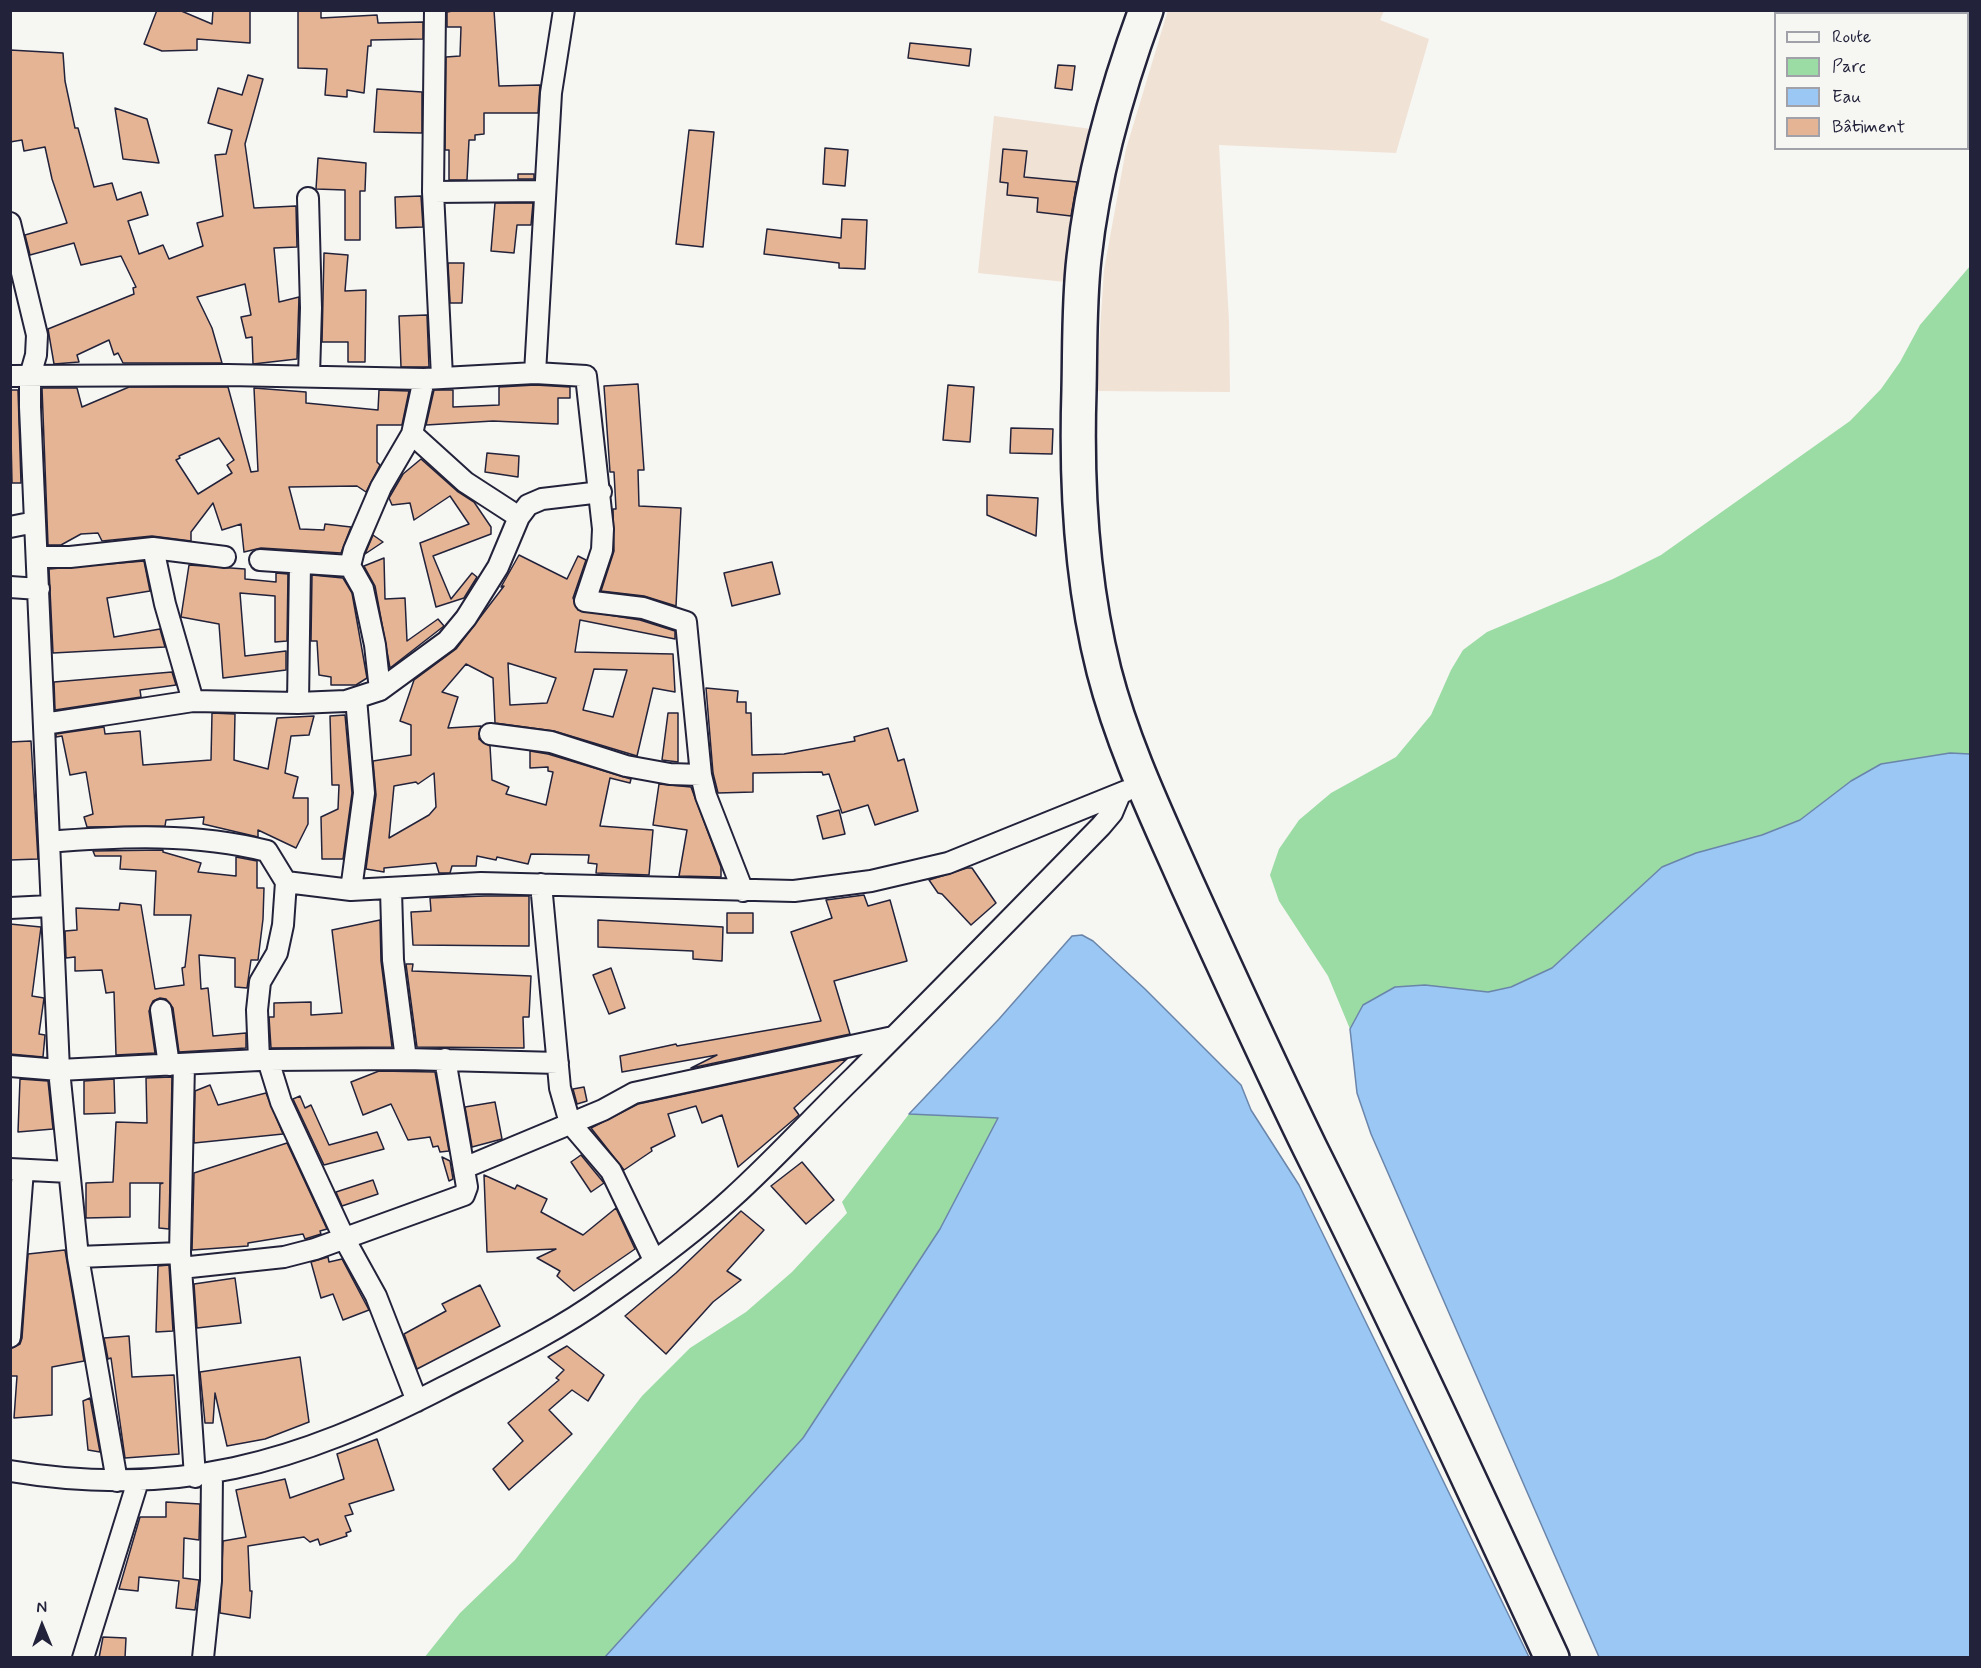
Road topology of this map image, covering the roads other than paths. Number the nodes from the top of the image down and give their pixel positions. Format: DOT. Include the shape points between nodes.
graph roads {
  1 [pos="435,10"];
  2 [pos="564,10"];
  3 [pos="1146,10"];
  4 [pos="545,191"];
  5 [pos="433,192"];
  6 [pos="308,198"];
  7 [pos="10,223"];
  8 [pos="535,373"];
  9 [pos="20,376"];
  10 [pos="309,376"];
  11 [pos="433,378"];
  12 [pos="412,434"];
  13 [pos="601,492"];
  14 [pos="519,517"];
  15 [pos="35,522"];
  16 [pos="10,527"];
  17 [pos="153,548"];
  18 [pos="37,557"];
  19 [pos="225,557"];
  20 [pos="260,560"];
  21 [pos="300,563"];
  22 [pos="350,566"];
  23 [pos="10,587"];
  24 [pos="39,589"];
  25 [pos="380,690"];
  26 [pos="356,698"];
  27 [pos="193,701"];
  28 [pos="298,703"];
  29 [pos="44,724"];
  30 [pos="490,734"];
  31 [pos="701,775"];
  32 [pos="1131,789"];
  33 [pos="49,842"];
  34 [pos="286,882"];
  35 [pos="542,884"];
  36 [pos="351,890"];
  37 [pos="391,890"];
  38 [pos="743,891"];
  39 [pos="50,906"];
  40 [pos="10,908"];
  41 [pos="161,1010"];
  42 [pos="894,1037"];
  43 [pos="405,1059"];
  44 [pos="445,1059"];
  45 [pos="264,1060"];
  46 [pos="558,1063"];
  47 [pos="177,1065"];
  48 [pos="10,1066"];
  49 [pos="59,1070"];
  50 [pos="570,1123"];
  51 [pos="464,1168"];
  52 [pos="17,1169"];
  53 [pos="69,1172"];
  54 [pos="345,1240"];
  55 [pos="78,1257"];
  56 [pos="180,1260"];
  57 [pos="654,1260"];
  58 [pos="10,1336"];
  59 [pos="417,1401"];
  60 [pos="10,1471"];
  61 [pos="204,1475"];
  62 [pos="117,1481"];
  63 [pos="138,1482"];
  64 [pos="83,1658"];
  65 [pos="202,1658"];
  66 [pos="1552,1658"];
  1 -- 5 [label="street"];
  2 -- 4 [label="street" via="551,93"];
  3 -- 32 [label="highway" via="1112,121 1087,233 1080,308 1078,432 1082,531 1095,626"];
  4 -- 5 [label="street"];
  4 -- 8 [label="street"];
  5 -- 11 [label="street"];
  6 -- 10 [label="street"];
  7 -- 9 [label="street" via="37,335 36,355"];
  8 -- 11 [label="street"];
  8 -- 13 [label="street" via="584,375 588,379"];
  9 -- 10 [label="street"];
  9 -- 15 [label="street"];
  10 -- 11 [label="street"];
  11 -- 12 [label="street"];
  12 -- 14 [label="street" via="465,482"];
  12 -- 22 [label="street" via="381,487"];
  13 -- 14 [label="street" via="542,499 528,505"];
  13 -- 31 [label="street" via="602,550 585,601 643,608 686,622"];
  14 -- 25 [label="street" via="498,567 447,642"];
  15 -- 16 [label="street"];
  15 -- 18 [label="street"];
  17 -- 18 [label="street"];
  17 -- 19 [label="street"];
  17 -- 27 [label="street"];
  18 -- 24 [label="street"];
  20 -- 21 [label="street"];
  21 -- 22 [label="street"];
  21 -- 28 [label="street"];
  22 -- 25 [label="street" via="363,589"];
  23 -- 24 [label="street"];
  24 -- 29 [label="street"];
  25 -- 26 [label="street"];
  26 -- 28 [label="street"];
  26 -- 36 [label="street" via="364,793"];
  27 -- 28 [label="street"];
  27 -- 29 [label="street"];
  29 -- 33 [label="street"];
  30 -- 31 [label="street" via="551,742 626,766"];
  31 -- 38 [label="street"];
  32 -- 38 [label="street" via="948,863 836,886"];
  32 -- 42 [label="street" via="1101,826"];
  32 -- 66 [label="highway" via="1404,1337"];
  33 -- 34 [label="street" via="111,837 181,838 250,847 267,851"];
  33 -- 39 [label="street"];
  34 -- 36 [label="street"];
  34 -- 45 [label="street" via="277,953 260,982 257,1010"];
  35 -- 37 [label="street" via="462,883"];
  35 -- 38 [label="street"];
  35 -- 46 [label="street"];
  36 -- 37 [label="street"];
  37 -- 43 [label="street" via="393,960"];
  39 -- 40 [label="street"];
  39 -- 49 [label="street"];
  41 -- 47 [label="street"];
  42 -- 50 [label="street" via="634,1093"];
  42 -- 57 [label="street" via="731,1199"];
  43 -- 44 [label="street"];
  43 -- 45 [label="street"];
  44 -- 46 [label="street"];
  44 -- 51 [label="street"];
  45 -- 47 [label="street"];
  45 -- 54 [label="street"];
  46 -- 50 [label="street" via="562,1102"];
  47 -- 49 [label="street"];
  47 -- 56 [label="street"];
  48 -- 49 [label="street"];
  49 -- 53 [label="street"];
  50 -- 51 [label="street"];
  50 -- 57 [label="street" via="611,1171"];
  51 -- 54 [label="street" via="464,1195"];
  52 -- 53 [label="street"];
  52 -- 58 [label="street"];
  53 -- 55 [label="street"];
  54 -- 56 [label="street" via="285,1257"];
  54 -- 59 [label="street" via="376,1296"];
  55 -- 56 [label="street"];
  55 -- 62 [label="street"];
  56 -- 61 [label="street"];
  57 -- 59 [label="street" via="604,1298 500,1359"];
  59 -- 61 [label="street" via="322,1444"];
  60 -- 62 [label="street"];
  61 -- 63 [label="street"];
  61 -- 65 [label="street" via="211,1581"];
  62 -- 63 [label="street"];
  63 -- 64 [label="street"];
}
